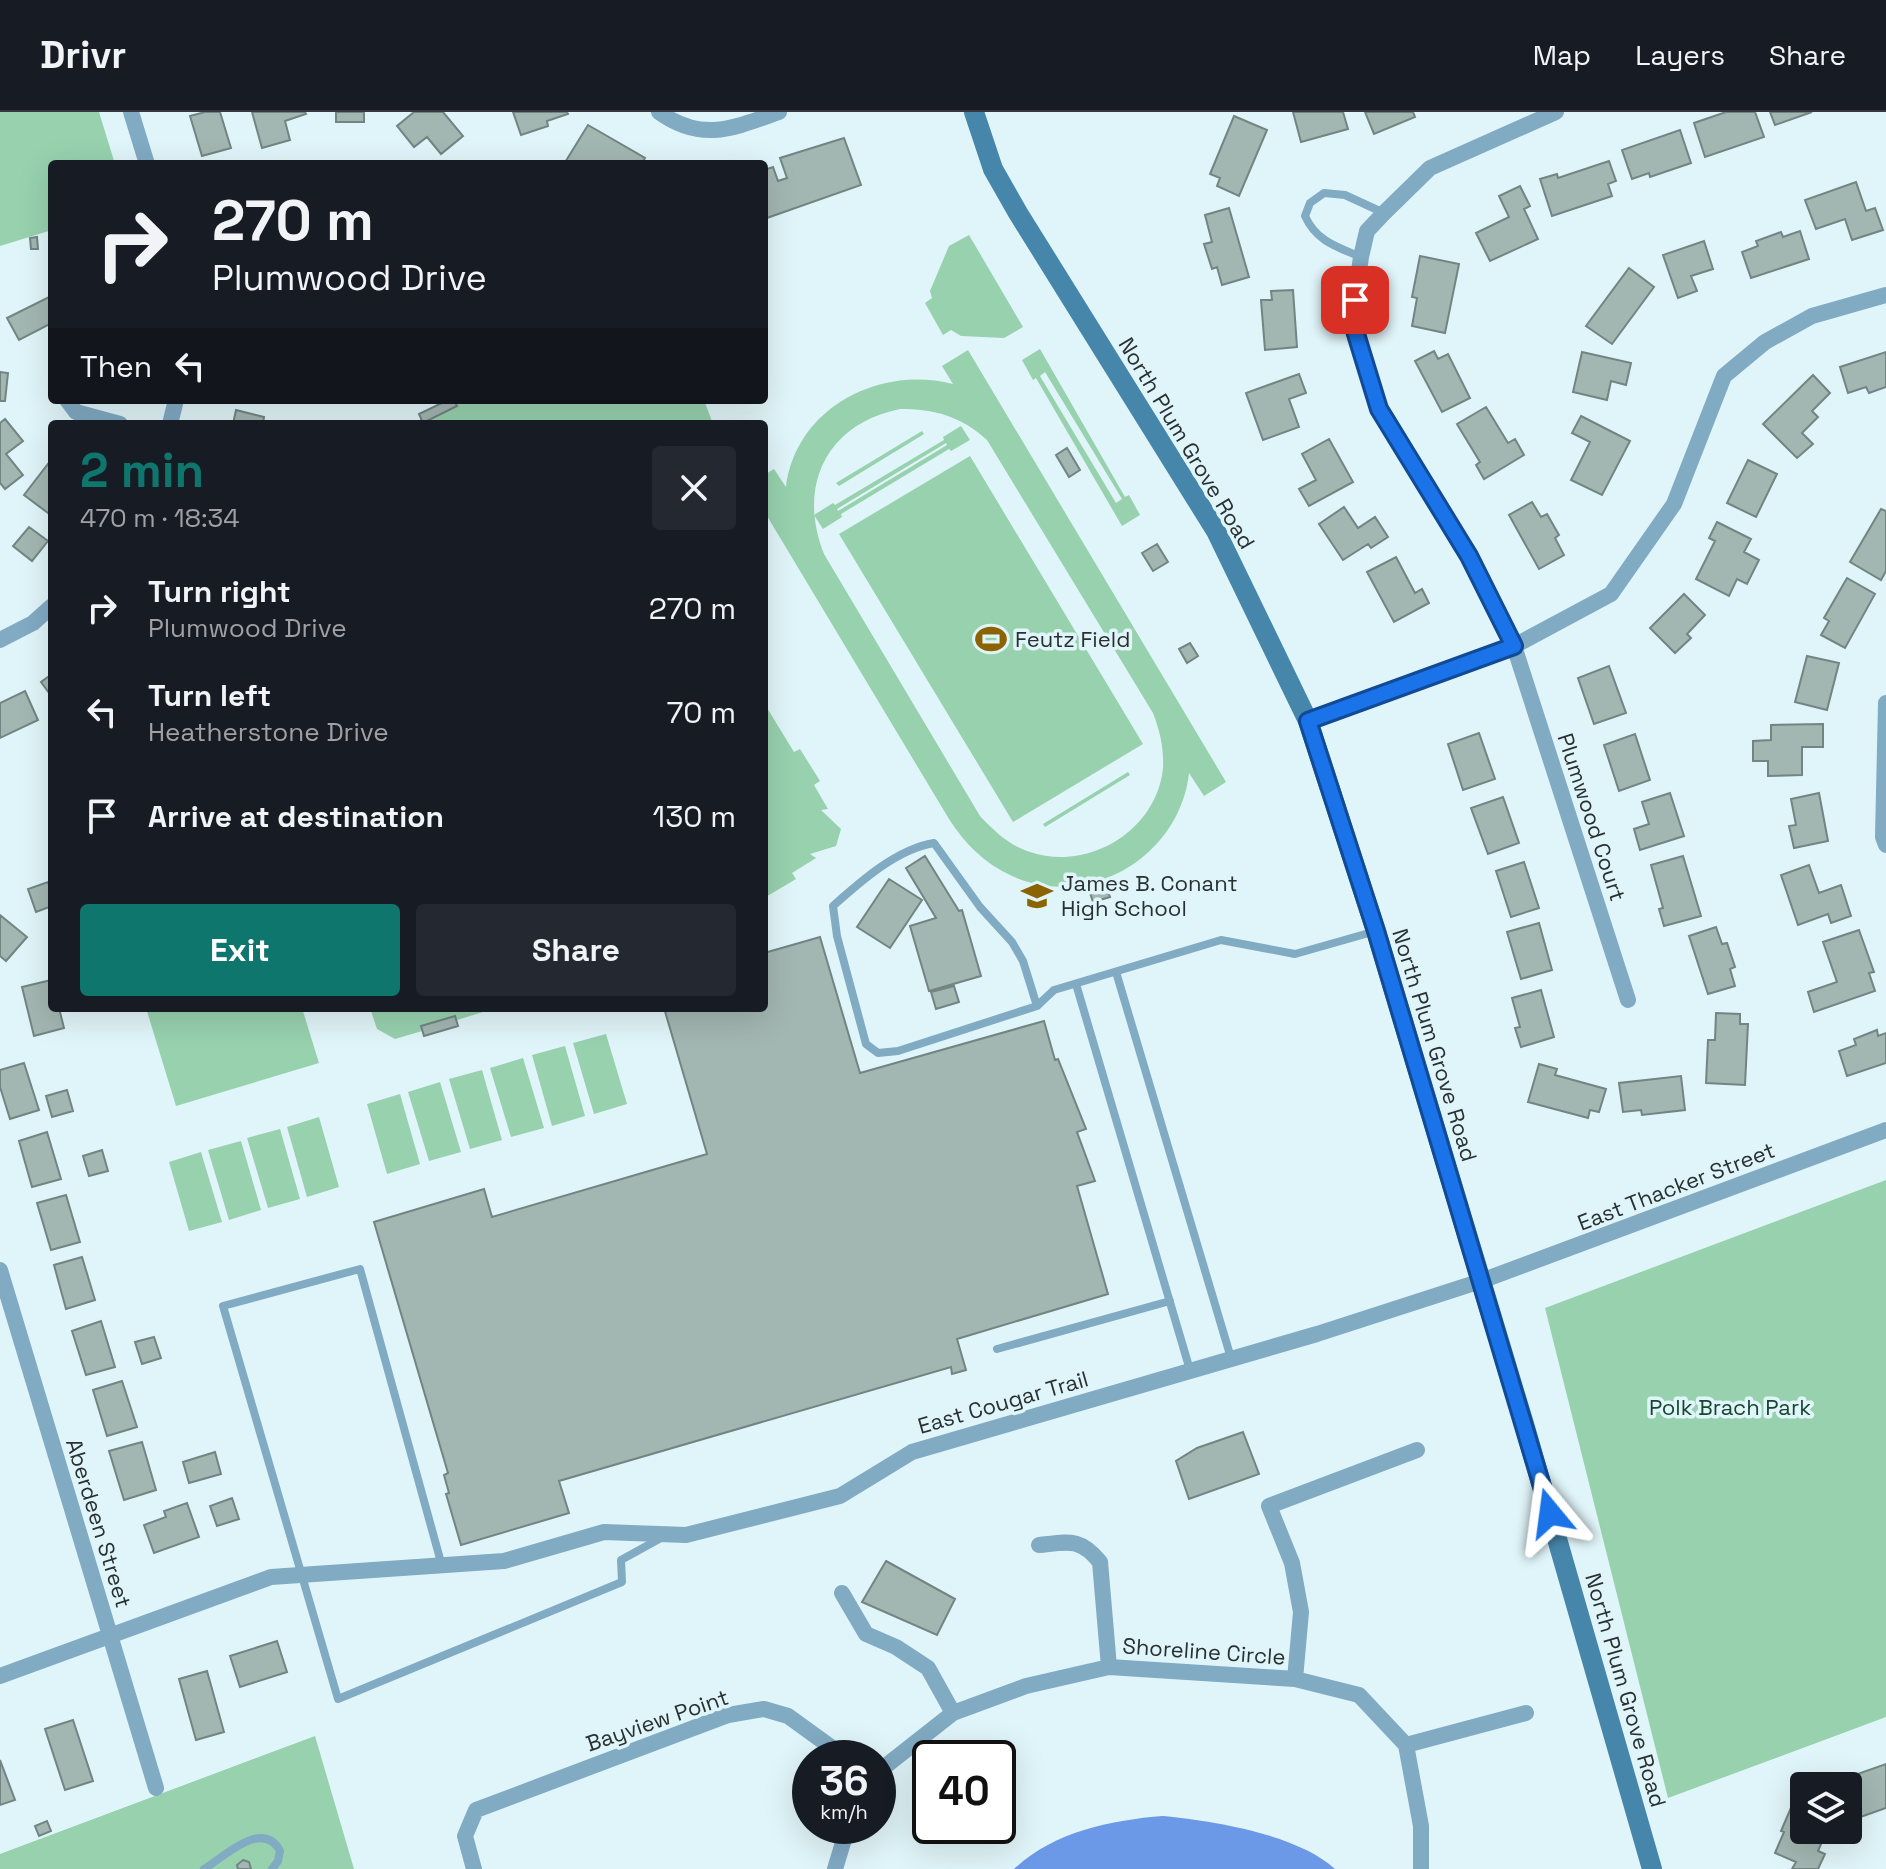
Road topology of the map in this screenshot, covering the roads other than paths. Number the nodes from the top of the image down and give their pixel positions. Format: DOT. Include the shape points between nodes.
graph roads {
  1 [pos="131,112"];
  2 [pos="659,112"];
  3 [pos="779,112"];
  4 [pos="974,112"];
  5 [pos="1556,112"];
  6 [pos="146,160"];
  7 [pos="1384,213"];
  8 [pos="1361,257"];
  9 [pos="1886,295"];
  10 [pos="70,404"];
  11 [pos="105,420"];
  12 [pos="48,610"];
  13 [pos="0,640"];
  14 [pos="1514,646"];
  15 [pos="1886,703"];
  16 [pos="1308,721"];
  17 [pos="1886,845"];
  18 [pos="1376,931"];
  19 [pos="1116,972"];
  20 [pos="1076,984"];
  21 [pos="1628,1000"];
  22 [pos="1037,1006"];
  23 [pos="1886,1130"];
  24 [pos="0,1270"];
  25 [pos="1481,1281"];
  26 [pos="1170,1301"];
  27 [pos="997,1349"];
  28 [pos="1231,1358"];
  29 [pos="1190,1370"];
  30 [pos="1417,1450"];
  31 [pos="668,1534"];
  32 [pos="1039,1545"];
  33 [pos="442,1566"];
  34 [pos="302,1575"];
  35 [pos="842,1593"];
  36 [pos="109,1635"];
  37 [pos="1109,1667"];
  38 [pos="0,1676"];
  39 [pos="1295,1679"];
  40 [pos="953,1713"];
  41 [pos="1526,1713"];
  42 [pos="821,1740"];
  43 [pos="1406,1745"];
  44 [pos="896,1758"];
  45 [pos="156,1788"];
  46 [pos="843,1844"];
  47 [pos="204,1869"];
  48 [pos="272,1869"];
  49 [pos="474,1869"];
  50 [pos="835,1869"];
  51 [pos="1421,1869"];
  52 [pos="1652,1869"];
  1 -- 6 [label="street"];
  2 -- 3 [label="street" via="708,132"];
  4 -- 16 [label="street, North Plum Grove Road" via="993,169 1216,531"];
  5 -- 7 [label="street, Plumwood Court" via="1430,168"];
  7 -- 8 [label="street, Plumwood Court" via="1367,231"];
  7 -- 8 [label="lane" via="1345,195 1324,193 1310,203 1305,216 1310,229 1325,242"];
  8 -- 14 [label="street, Plumwood Court" via="1352,321 1379,409 1469,556"];
  9 -- 14 [label="street" via="1812,316 1765,342 1724,376 1674,504 1611,594"];
  10 -- 11 [label="street" via="76,412"];
  12 -- 13 [label="street"];
  14 -- 16 [label="street"];
  14 -- 21 [label="street, Plumwood Court"];
  15 -- 17 [label="street"];
  16 -- 18 [label="street, North Plum Grove Road"];
  18 -- 19 [label="lane" via="1295,954 1221,940"];
  18 -- 25 [label="street, North Plum Grove Road"];
  19 -- 20 [label="lane"];
  19 -- 28 [label="lane"];
  20 -- 22 [label="lane" via="1054,990"];
  20 -- 26 [label="lane"];
  22 -- 22 [label="lane" via="878,1053 866,1044 833,906 913,847 934,843 1012,942"];
  23 -- 25 [label="street, East Thacker Street"];
  24 -- 36 [label="street, Aberdeen Street"];
  25 -- 28 [label="street, East Cougar Trail"];
  25 -- 52 [label="street, North Plum Grove Road"];
  26 -- 27 [label="lane"];
  26 -- 29 [label="lane"];
  28 -- 29 [label="street, East Cougar Trail"];
  29 -- 31 [label="street, East Cougar Trail" via="912,1452 840,1496 686,1535"];
  30 -- 39 [label="street" via="1269,1506 1292,1563 1301,1612"];
  31 -- 33 [label="street, East Cougar Trail" via="604,1532 504,1561"];
  31 -- 34 [label="lane" via="621,1560 622,1582 338,1699"];
  32 -- 37 [label="street" via="1072,1541 1100,1562"];
  33 -- 34 [label="street, East Cougar Trail"];
  33 -- 34 [label="lane" via="360,1269 223,1306"];
  34 -- 36 [label="street" via="271,1577"];
  35 -- 40 [label="street" via="866,1634 928,1668"];
  36 -- 38 [label="street"];
  36 -- 45 [label="street, Aberdeen Street"];
  37 -- 39 [label="street, Shoreline Circle"];
  37 -- 40 [label="street, Shoreline Circle" via="1026,1686"];
  39 -- 43 [label="street, Shoreline Circle" via="1359,1695"];
  40 -- 44 [label="street, Shoreline Circle"];
  41 -- 43 [label="street"];
  42 -- 49 [label="street, Bayview Point" via="788,1716 764,1709 728,1715 476,1810 465,1836"];
  43 -- 51 [label="street" via="1421,1826"];
  46 -- 50 [label="street"];
  47 -- 48 [label="lane" via="259,1837 280,1851"];
}
